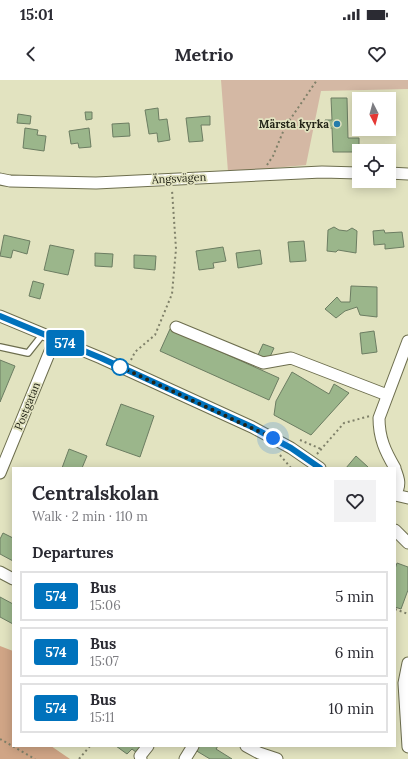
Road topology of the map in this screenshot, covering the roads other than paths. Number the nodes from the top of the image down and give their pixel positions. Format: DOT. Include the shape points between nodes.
graph roads {
  1 [pos="352,172"];
  2 [pos="396,173"];
  3 [pos="408,174"];
  4 [pos="0,179"];
  5 [pos="0,316"];
  6 [pos="176,326"];
  7 [pos="43,334"];
  8 [pos="55,339"];
  9 [pos="0,347"];
  10 [pos="407,349"];
  11 [pos="388,394"];
  12 [pos="312,466"];
  13 [pos="394,467"];
  14 [pos="396,471"];
  15 [pos="0,473"];
  16 [pos="396,493"];
  17 [pos="396,495"];
  18 [pos="408,498"];
  19 [pos="396,531"];
  20 [pos="408,542"];
  21 [pos="0,572"];
  22 [pos="12,578"];
  23 [pos="408,663"];
  24 [pos="147,747"];
  25 [pos="192,747"];
  26 [pos="248,747"];
  27 [pos="408,747"];
  28 [pos="141,759"];
  29 [pos="185,759"];
  30 [pos="277,759"];
  1 -- 4 [label="street, Ängsvägen" via="96,183"];
  2 -- 3 [label="street"];
  5 -- 7 [label="street"];
  6 -- 11 [label="street" via="263,363 291,358"];
  7 -- 8 [label="street"];
  7 -- 9 [label="lane" via="28,353"];
  8 -- 12 [label="street" via="252,427 283,443"];
  8 -- 15 [label="street, Postgatan"];
  10 -- 11 [label="street"];
  11 -- 13 [label="street" via="381,414 379,431 383,447"];
  14 -- 16 [label="street" via="399,487"];
  17 -- 18 [label="street"];
  19 -- 20 [label="street"];
  21 -- 22 [label="street"];
  23 -- 27 [label="street" via="404,683"];
  24 -- 28 [label="street" via="140,756"];
  25 -- 29 [label="street"];
  26 -- 30 [label="street"];
}
